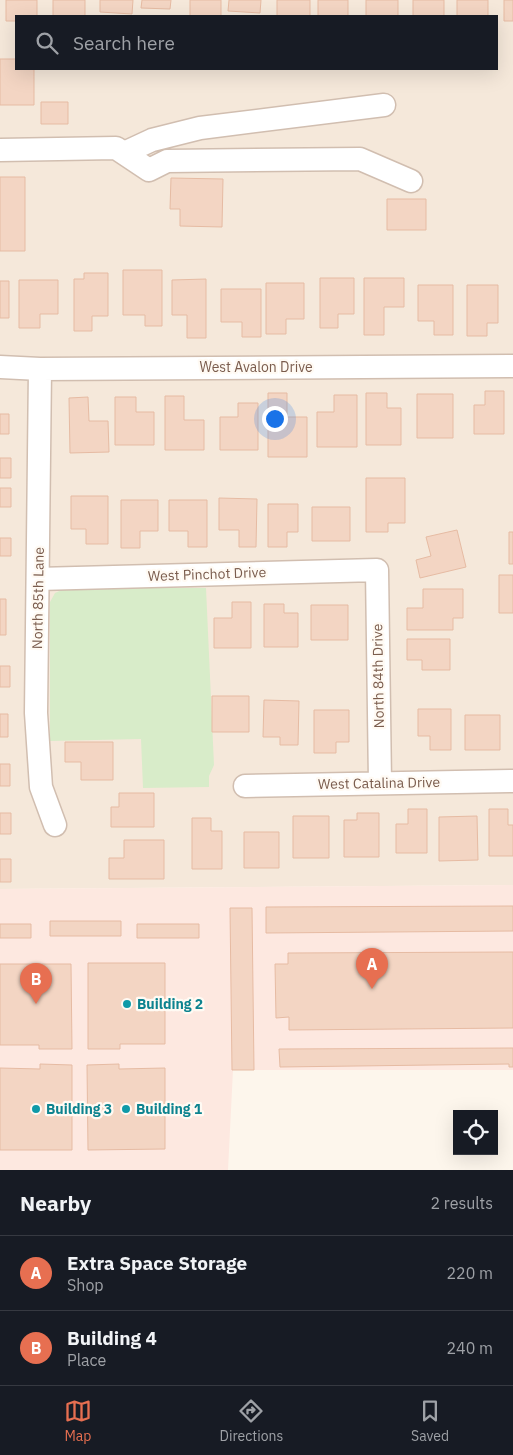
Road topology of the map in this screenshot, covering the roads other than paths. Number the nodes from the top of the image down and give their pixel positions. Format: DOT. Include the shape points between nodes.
graph roads {
  1 [pos="384,105"];
  2 [pos="0,150"];
  3 [pos="124,153"];
  4 [pos="410,181"];
  5 [pos="513,366"];
  6 [pos="0,367"];
  7 [pos="40,369"];
  8 [pos="377,570"];
  9 [pos="38,579"];
  10 [pos="513,781"];
  11 [pos="380,783"];
  12 [pos="245,786"];
  13 [pos="55,824"];
  1 -- 3 [label="street" via="200,128 152,140"];
  2 -- 3 [label="street" via="116,148"];
  3 -- 4 [label="street" via="149,170 167,161 360,159"];
  5 -- 7 [label="street, West Avalon Drive"];
  6 -- 7 [label="street, West Avalon Drive"];
  7 -- 9 [label="street, North 85th Lane"];
  8 -- 9 [label="street, West Pinchot Drive"];
  8 -- 11 [label="street, North 84th Drive"];
  9 -- 13 [label="street, North 85th Lane" via="36,713 41,787"];
  10 -- 11 [label="street, West Catalina Drive"];
  11 -- 12 [label="street, West Catalina Drive"];
}
